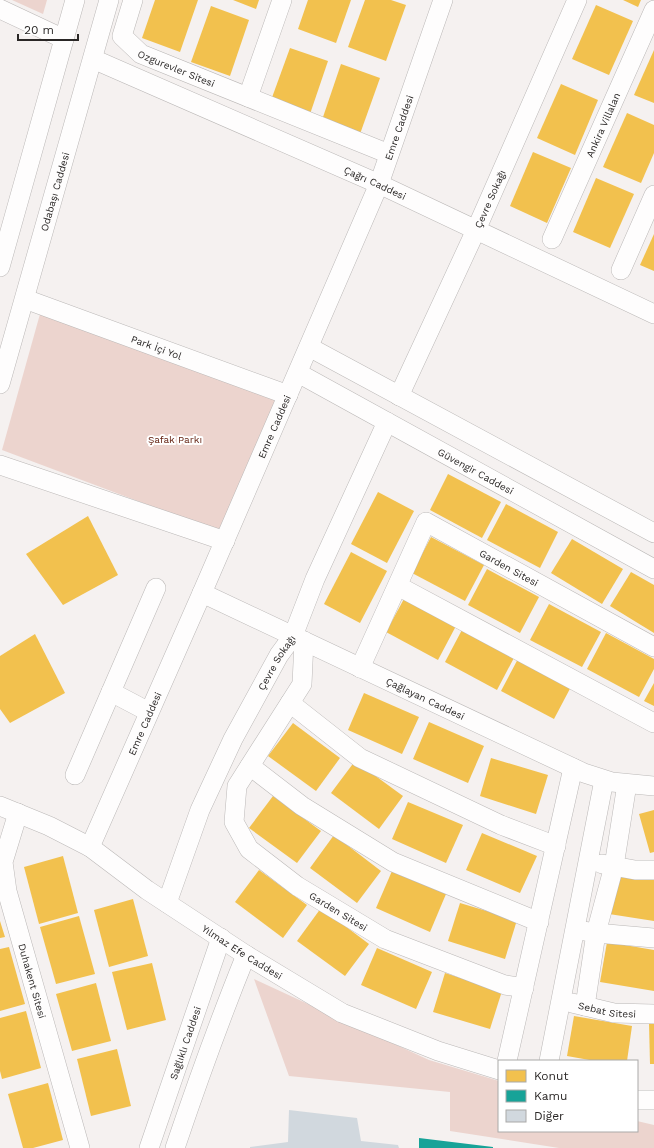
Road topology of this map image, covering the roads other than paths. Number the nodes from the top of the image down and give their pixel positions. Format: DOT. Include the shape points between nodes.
graph roads {
  1 [pos="75,0"];
  2 [pos="109,0"];
  3 [pos="133,0"];
  4 [pos="282,0"];
  5 [pos="443,0"];
  6 [pos="577,0"];
  7 [pos="0,9"];
  8 [pos="654,10"];
  9 [pos="64,39"];
  10 [pos="92,59"];
  11 [pos="248,97"];
  12 [pos="390,154"];
  13 [pos="379,184"];
  14 [pos="654,195"];
  15 [pos="476,230"];
  16 [pos="552,239"];
  17 [pos="0,266"];
  18 [pos="621,270"];
  19 [pos="24,299"];
  20 [pos="654,314"];
  21 [pos="309,347"];
  22 [pos="298,373"];
  23 [pos="0,384"];
  24 [pos="288,395"];
  25 [pos="399,396"];
  26 [pos="388,422"];
  27 [pos="0,464"];
  28 [pos="654,533"];
  29 [pos="225,541"];
  30 [pos="654,569"];
  31 [pos="398,586"];
  32 [pos="156,588"];
  33 [pos="202,594"];
  34 [pos="298,639"];
  35 [pos="654,647"];
  36 [pos="360,668"];
  37 [pos="111,692"];
  38 [pos="290,703"];
  39 [pos="149,712"];
  40 [pos="654,722"];
  41 [pos="250,766"];
  42 [pos="573,768"];
  43 [pos="75,775"];
  44 [pos="604,780"];
  45 [pos="627,784"];
  46 [pos="654,786"];
  47 [pos="0,806"];
  48 [pos="18,813"];
  49 [pos="556,846"];
  50 [pos="90,847"];
  51 [pos="588,862"];
  52 [pos="614,866"];
  53 [pos="654,870"];
  54 [pos="167,903"];
  55 [pos="538,922"];
  56 [pos="575,930"];
  57 [pos="596,934"];
  58 [pos="221,938"];
  59 [pos="654,938"];
  60 [pos="246,955"];
  61 [pos="524,988"];
  62 [pos="561,1001"];
  63 [pos="585,1006"];
  64 [pos="654,1014"];
  65 [pos="507,1060"];
  66 [pos="549,1060"];
  67 [pos="498,1070"];
  68 [pos="638,1100"];
  69 [pos="654,1100"];
  70 [pos="80,1148"];
  71 [pos="149,1148"];
  72 [pos="175,1148"];
  1 -- 9 [label="street"];
  2 -- 10 [label="street, Odabaşı Caddesi"];
  3 -- 11 [label="street, Ozgurevler Sitesi" via="122,36 141,54"];
  4 -- 11 [label="street"];
  5 -- 12 [label="street, Emre Caddesi"];
  6 -- 15 [label="street, Çevre Sokağı"];
  7 -- 9 [label="street"];
  8 -- 16 [label="street, Ankira Villalan"];
  9 -- 17 [label="street"];
  10 -- 13 [label="street, Çağrı Caddesi"];
  10 -- 19 [label="street, Odabaşı Caddesi"];
  11 -- 12 [label="street, Ozgurevler Sitesi"];
  12 -- 13 [label="street, Emre Caddesi"];
  13 -- 15 [label="street, Çağrı Caddesi"];
  13 -- 21 [label="street, Emre Caddesi"];
  14 -- 18 [label="street"];
  15 -- 20 [label="street, Çağrı Caddesi"];
  15 -- 25 [label="street, Çevre Sokağı"];
  19 -- 23 [label="street, Odabaşı Caddesi"];
  19 -- 24 [label="street, Park İçi Yol"];
  21 -- 22 [label="street, Emre Caddesi"];
  21 -- 25 [label="street"];
  22 -- 24 [label="street, Emre Caddesi"];
  22 -- 26 [label="street, Güvengir Caddesi"];
  24 -- 29 [label="street, Emre Caddesi"];
  25 -- 28 [label="street"];
  26 -- 30 [label="street, Güvengir Caddesi"];
  26 -- 34 [label="street, Çevre Sokağı" via="318,572"];
  27 -- 29 [label="street"];
  29 -- 33 [label="street, Emre Caddesi"];
  31 -- 35 [label="street, Garden Sitesi" via="426,522"];
  31 -- 36 [label="street, Garden Sitesi"];
  31 -- 40 [label="street"];
  32 -- 37 [label="street"];
  33 -- 34 [label="street, Çağlayan Caddesi"];
  33 -- 39 [label="street, Emre Caddesi"];
  34 -- 36 [label="street, Çağlayan Caddesi"];
  34 -- 38 [label="street, Garden Sitesi" via="302,684"];
  34 -- 54 [label="street, Çevre Sokağı" via="279,655 233,739 200,810"];
  36 -- 42 [label="street, Çağlayan Caddesi"];
  37 -- 39 [label="street"];
  37 -- 43 [label="street"];
  38 -- 41 [label="street, Garden Sitesi"];
  38 -- 49 [label="street" via="360,758 501,825"];
  39 -- 50 [label="street, Emre Caddesi"];
  41 -- 55 [label="street" via="302,806 393,862"];
  41 -- 61 [label="street, Garden Sitesi" via="237,786 234,822 248,849 297,886 385,939 505,985"];
  42 -- 44 [label="street, Çağlayan Caddesi"];
  42 -- 49 [label="street"];
  44 -- 45 [label="street, Çağlayan Caddesi"];
  44 -- 51 [label="street"];
  45 -- 46 [label="street, Çağlayan Caddesi"];
  45 -- 52 [label="street"];
  47 -- 48 [label="street, Yılmaz Efe Caddesi"];
  48 -- 50 [label="street, Yılmaz Efe Caddesi"];
  48 -- 70 [label="street, Duhakent Sitesi" via="3,862 7,891"];
  49 -- 55 [label="street"];
  50 -- 54 [label="street, Yılmaz Efe Caddesi"];
  51 -- 52 [label="street"];
  51 -- 56 [label="street"];
  52 -- 53 [label="street"];
  52 -- 57 [label="street"];
  54 -- 58 [label="street, Yılmaz Efe Caddesi"];
  55 -- 61 [label="street"];
  56 -- 57 [label="street"];
  56 -- 62 [label="street"];
  57 -- 59 [label="street"];
  57 -- 63 [label="street"];
  58 -- 60 [label="street, Yılmaz Efe Caddesi"];
  58 -- 71 [label="street, Sağlıklı Caddesi"];
  60 -- 67 [label="street, Yılmaz Efe Caddesi" via="342,1013 438,1051"];
  60 -- 72 [label="street"];
  61 -- 65 [label="street"];
  62 -- 63 [label="street, Sebat Sitesi"];
  62 -- 66 [label="street"];
  63 -- 64 [label="street, Sebat Sitesi" via="614,1013"];
  68 -- 69 [label="street"];
}
